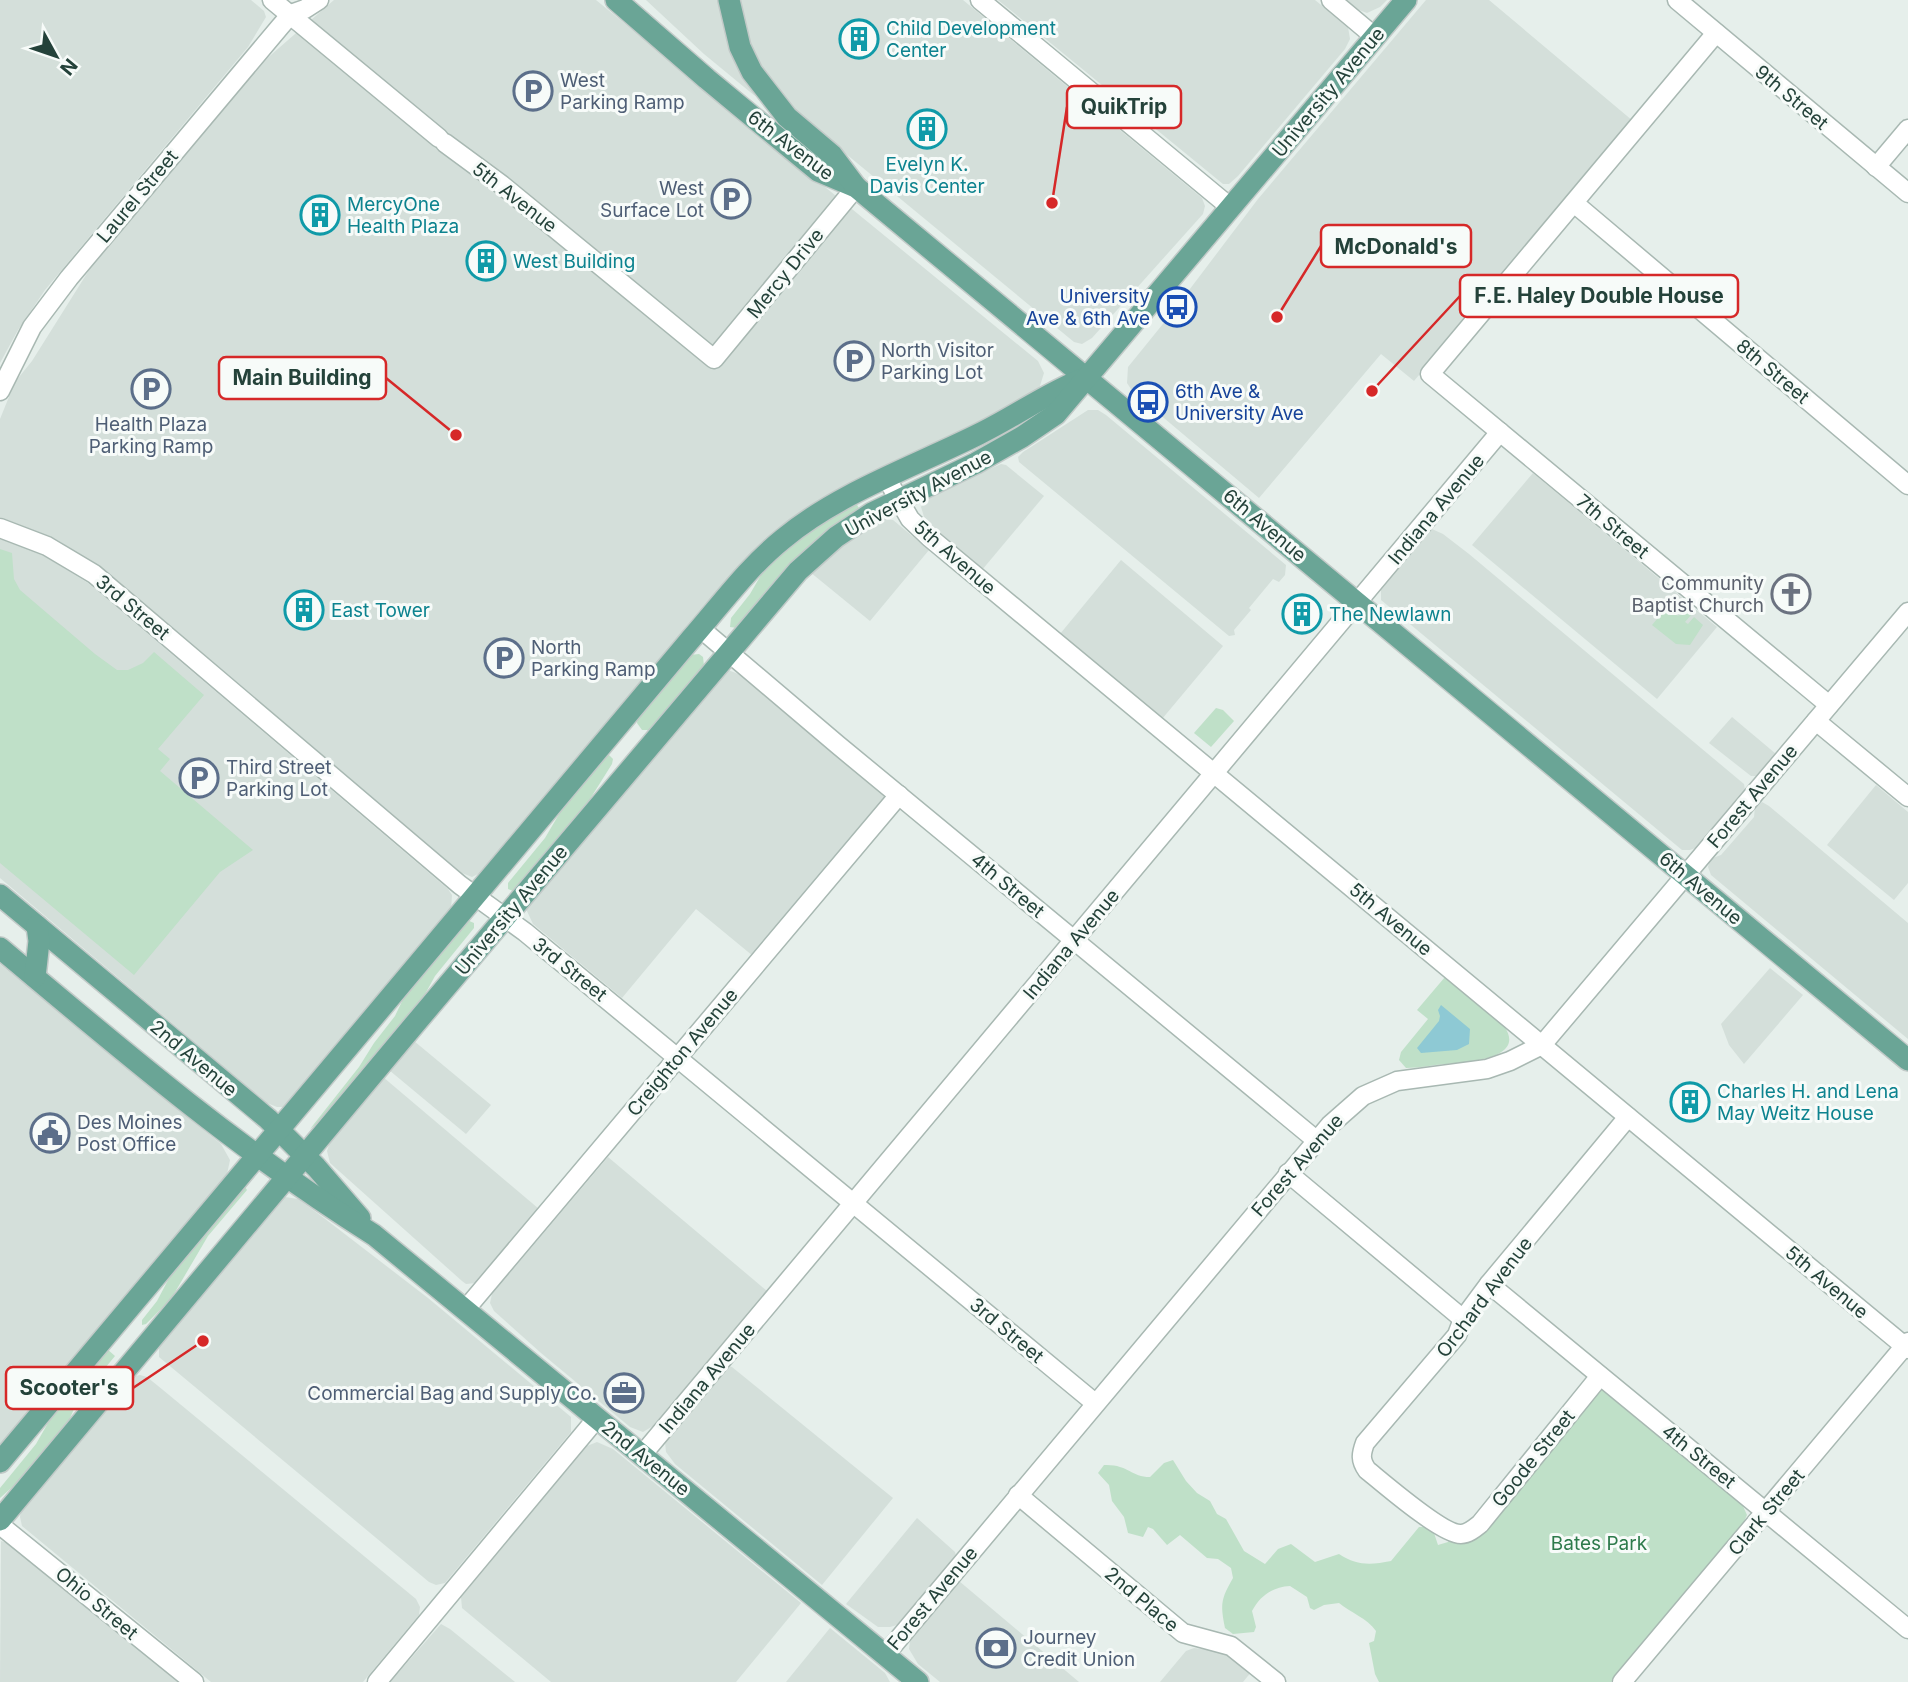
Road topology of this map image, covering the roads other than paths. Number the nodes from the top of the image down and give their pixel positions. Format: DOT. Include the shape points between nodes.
graph roads {
  1 [pos="272,0"];
  2 [pos="319,0"];
  3 [pos="616,0"];
  4 [pos="729,0"];
  5 [pos="980,0"];
  6 [pos="1331,0"];
  7 [pos="1406,0"];
  8 [pos="1677,0"];
  9 [pos="292,7"];
  10 [pos="1716,33"];
  11 [pos="1375,37"];
  12 [pos="1908,129"];
  13 [pos="1876,167"];
  14 [pos="856,187"];
  15 [pos="1908,193"];
  16 [pos="1574,203"];
  17 [pos="1230,207"];
  18 [pos="714,359"];
  19 [pos="1087,377"];
  20 [pos="0,391"];
  21 [pos="1500,432"];
  22 [pos="887,479"];
  23 [pos="1908,485"];
  24 [pos="898,499"];
  25 [pos="0,528"];
  26 [pos="1358,602"];
  27 [pos="1908,612"];
  28 [pos="700,628"];
  29 [pos="727,652"];
  30 [pos="1829,705"];
  31 [pos="1816,720"];
  32 [pos="1214,773"];
  33 [pos="900,795"];
  34 [pos="1908,797"];
  35 [pos="1686,875"];
  36 [pos="0,895"];
  37 [pos="474,897"];
  38 [pos="505,918"];
  39 [pos="37,926"];
  40 [pos="1075,940"];
  41 [pos="0,948"];
  42 [pos="35,977"];
  43 [pos="1542,1045"];
  44 [pos="678,1058"];
  45 [pos="1908,1060"];
  46 [pos="1628,1117"];
  47 [pos="278,1130"];
  48 [pos="1316,1140"];
  49 [pos="256,1156"];
  50 [pos="304,1156"];
  51 [pos="1288,1173"];
  52 [pos="286,1178"];
  53 [pos="853,1203"];
  54 [pos="374,1235"];
  55 [pos="1489,1284"];
  56 [pos="465,1310"];
  57 [pos="1463,1319"];
  58 [pos="1907,1345"];
  59 [pos="1600,1376"];
  60 [pos="1095,1403"];
  61 [pos="597,1418"];
  62 [pos="642,1455"];
  63 [pos="0,1462"];
  64 [pos="1018,1495"];
  65 [pos="1766,1512"];
  66 [pos="0,1522"];
  67 [pos="1461,1534"];
  68 [pos="1908,1629"];
  69 [pos="885,1655"];
  70 [pos="913,1681"];
  71 [pos="1624,1681"];
  72 [pos="194,1682"];
  73 [pos="377,1682"];
  74 [pos="1276,1682"];
  1 -- 9 [label="street, 5th Avenue"];
  2 -- 9 [label="street, Laurel Street" via="305,9"];
  3 -- 14 [label="main road, 6th Avenue" via="818,171"];
  4 -- 14 [label="main road" via="740,47 752,72 787,117 832,155"];
  5 -- 17 [label="street"];
  6 -- 11 [label="street"];
  7 -- 11 [label="main road, University Avenue"];
  8 -- 10 [label="street, 9th Street"];
  9 -- 18 [label="street, 5th Avenue" via="442,140"];
  9 -- 20 [label="street, Laurel Street" via="69,278 33,327"];
  10 -- 13 [label="street, 9th Street"];
  10 -- 16 [label="street"];
  11 -- 17 [label="main road, University Avenue"];
  12 -- 13 [label="street"];
  13 -- 15 [label="street, 9th Street"];
  14 -- 18 [label="street, Mercy Drive"];
  14 -- 19 [label="main road, 6th Avenue"];
  16 -- 21 [label="street, 7th Street" via="1430,374"];
  16 -- 23 [label="street, 8th Street"];
  17 -- 19 [label="main road, University Avenue"];
  19 -- 22 [label="main road, University Avenue"];
  19 -- 24 [label="main road, University Avenue" via="1066,405 1038,428"];
  19 -- 26 [label="main road, 6th Avenue"];
  21 -- 26 [label="street, Indiana Avenue"];
  21 -- 30 [label="street, 7th Street"];
  22 -- 24 [label="street, 5th Avenue"];
  22 -- 28 [label="main road, University Avenue" via="820,512 782,539"];
  24 -- 29 [label="main road, University Avenue" via="822,548"];
  24 -- 32 [label="street, 5th Avenue" via="929,537"];
  25 -- 37 [label="street, 3rd Street" via="47,546 94,574"];
  26 -- 32 [label="street, Indiana Avenue"];
  26 -- 35 [label="main road, 6th Avenue"];
  27 -- 30 [label="street, Forest Avenue"];
  28 -- 29 [label="street, 4th Street"];
  28 -- 37 [label="main road, University Avenue"];
  29 -- 33 [label="street, 4th Street"];
  29 -- 38 [label="main road, University Avenue"];
  30 -- 31 [label="street, Forest Avenue"];
  31 -- 34 [label="street"];
  31 -- 35 [label="street, Forest Avenue"];
  32 -- 40 [label="street, Indiana Avenue"];
  32 -- 43 [label="street, 5th Avenue"];
  33 -- 40 [label="street, 4th Street"];
  33 -- 44 [label="street, Creighton Avenue"];
  35 -- 43 [label="street, Forest Avenue"];
  35 -- 45 [label="main road, 6th Avenue"];
  36 -- 39 [label="main road, 2nd Avenue"];
  37 -- 38 [label="street, 3rd Street"];
  37 -- 47 [label="main road, University Avenue"];
  38 -- 44 [label="street, 3rd Street"];
  38 -- 50 [label="main road, University Avenue"];
  39 -- 42 [label="main road"];
  39 -- 47 [label="main road, 2nd Avenue"];
  40 -- 48 [label="street, 4th Street"];
  40 -- 53 [label="street, Indiana Avenue"];
  41 -- 42 [label="main road, 2nd Avenue"];
  42 -- 49 [label="main road, 2nd Avenue"];
  43 -- 46 [label="street, 5th Avenue"];
  43 -- 48 [label="street, Forest Avenue" via="1487,1069 1418,1077 1381,1087 1345,1109"];
  44 -- 53 [label="street, 3rd Street"];
  44 -- 56 [label="street, Creighton Avenue"];
  46 -- 55 [label="street, Orchard Avenue"];
  46 -- 58 [label="street, 5th Avenue"];
  47 -- 49 [label="main road, University Avenue"];
  47 -- 50 [label="main road, 2nd Avenue"];
  48 -- 51 [label="street, Forest Avenue"];
  49 -- 52 [label="main road, 2nd Avenue"];
  49 -- 63 [label="main road, University Avenue"];
  50 -- 52 [label="main road, University Avenue"];
  50 -- 54 [label="main road, 2nd Avenue"];
  51 -- 57 [label="street"];
  51 -- 60 [label="street, Forest Avenue"];
  52 -- 54 [label="main road, 2nd Avenue"];
  52 -- 66 [label="main road, University Avenue"];
  53 -- 60 [label="street, 3rd Street"];
  53 -- 62 [label="street, Indiana Avenue"];
  54 -- 56 [label="main road, 2nd Avenue"];
  55 -- 57 [label="street, Orchard Avenue"];
  55 -- 59 [label="street, 4th Street"];
  56 -- 61 [label="main road, 2nd Avenue"];
  57 -- 67 [label="street, Orchard Avenue" via="1457,1335 1361,1453 1367,1470 1436,1523"];
  58 -- 65 [label="street, Clark Street"];
  59 -- 65 [label="street, 4th Street"];
  59 -- 67 [label="street, Goode Street" via="1480,1524"];
  60 -- 64 [label="street, Forest Avenue"];
  61 -- 62 [label="main road, 2nd Avenue"];
  61 -- 73 [label="street"];
  62 -- 69 [label="main road, 2nd Avenue"];
  64 -- 69 [label="street, Forest Avenue"];
  64 -- 74 [label="street, 2nd Place" via="1183,1633 1231,1646"];
  65 -- 68 [label="street, 4th Street"];
  65 -- 71 [label="street, Clark Street"];
  66 -- 72 [label="street, Ohio Street"];
  69 -- 70 [label="main road, 2nd Avenue"];
}
